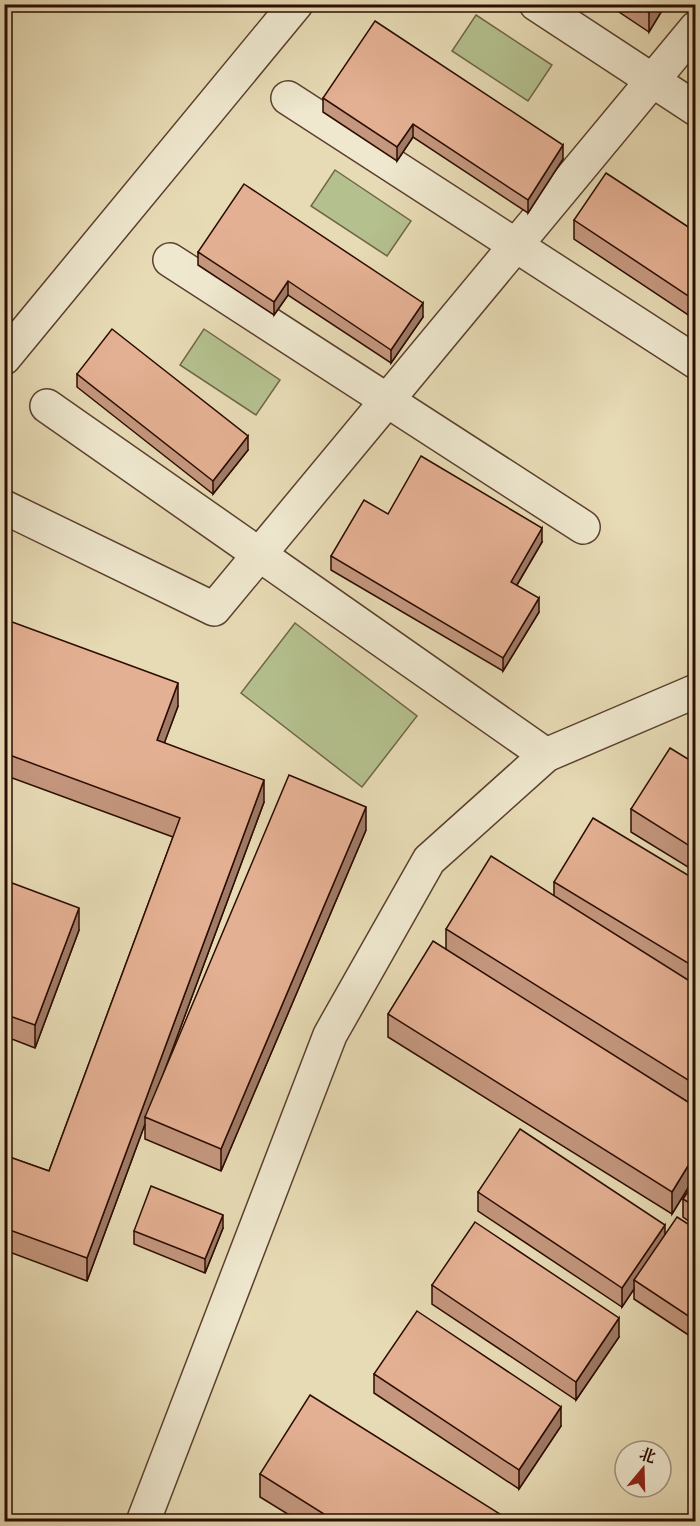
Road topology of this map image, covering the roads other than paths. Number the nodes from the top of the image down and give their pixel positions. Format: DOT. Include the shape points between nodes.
graph roads {
  1 [pos="296,4"];
  2 [pos="536,4"];
  3 [pos="696,28"];
  4 [pos="652,81"];
  5 [pos="288,98"];
  6 [pos="696,109"];
  7 [pos="515,246"];
  8 [pos="170,260"];
  9 [pos="4,358"];
  10 [pos="696,362"];
  11 [pos="387,400"];
  12 [pos="47,406"];
  13 [pos="4,507"];
  14 [pos="583,527"];
  15 [pos="258,555"];
  16 [pos="696,691"];
  17 [pos="546,755"];
  18 [pos="143,1521"];
  1 -- 9 [label="street"];
  2 -- 4 [label="street"];
  3 -- 4 [label="street"];
  4 -- 6 [label="street"];
  4 -- 7 [label="street"];
  5 -- 7 [label="street"];
  7 -- 10 [label="street"];
  7 -- 11 [label="street"];
  8 -- 11 [label="street"];
  11 -- 14 [label="street"];
  11 -- 15 [label="street"];
  12 -- 15 [label="street"];
  13 -- 15 [label="street" via="214,609"];
  15 -- 17 [label="street"];
  16 -- 17 [label="street"];
  17 -- 18 [label="street" via="429,861 330,1035"];
}
